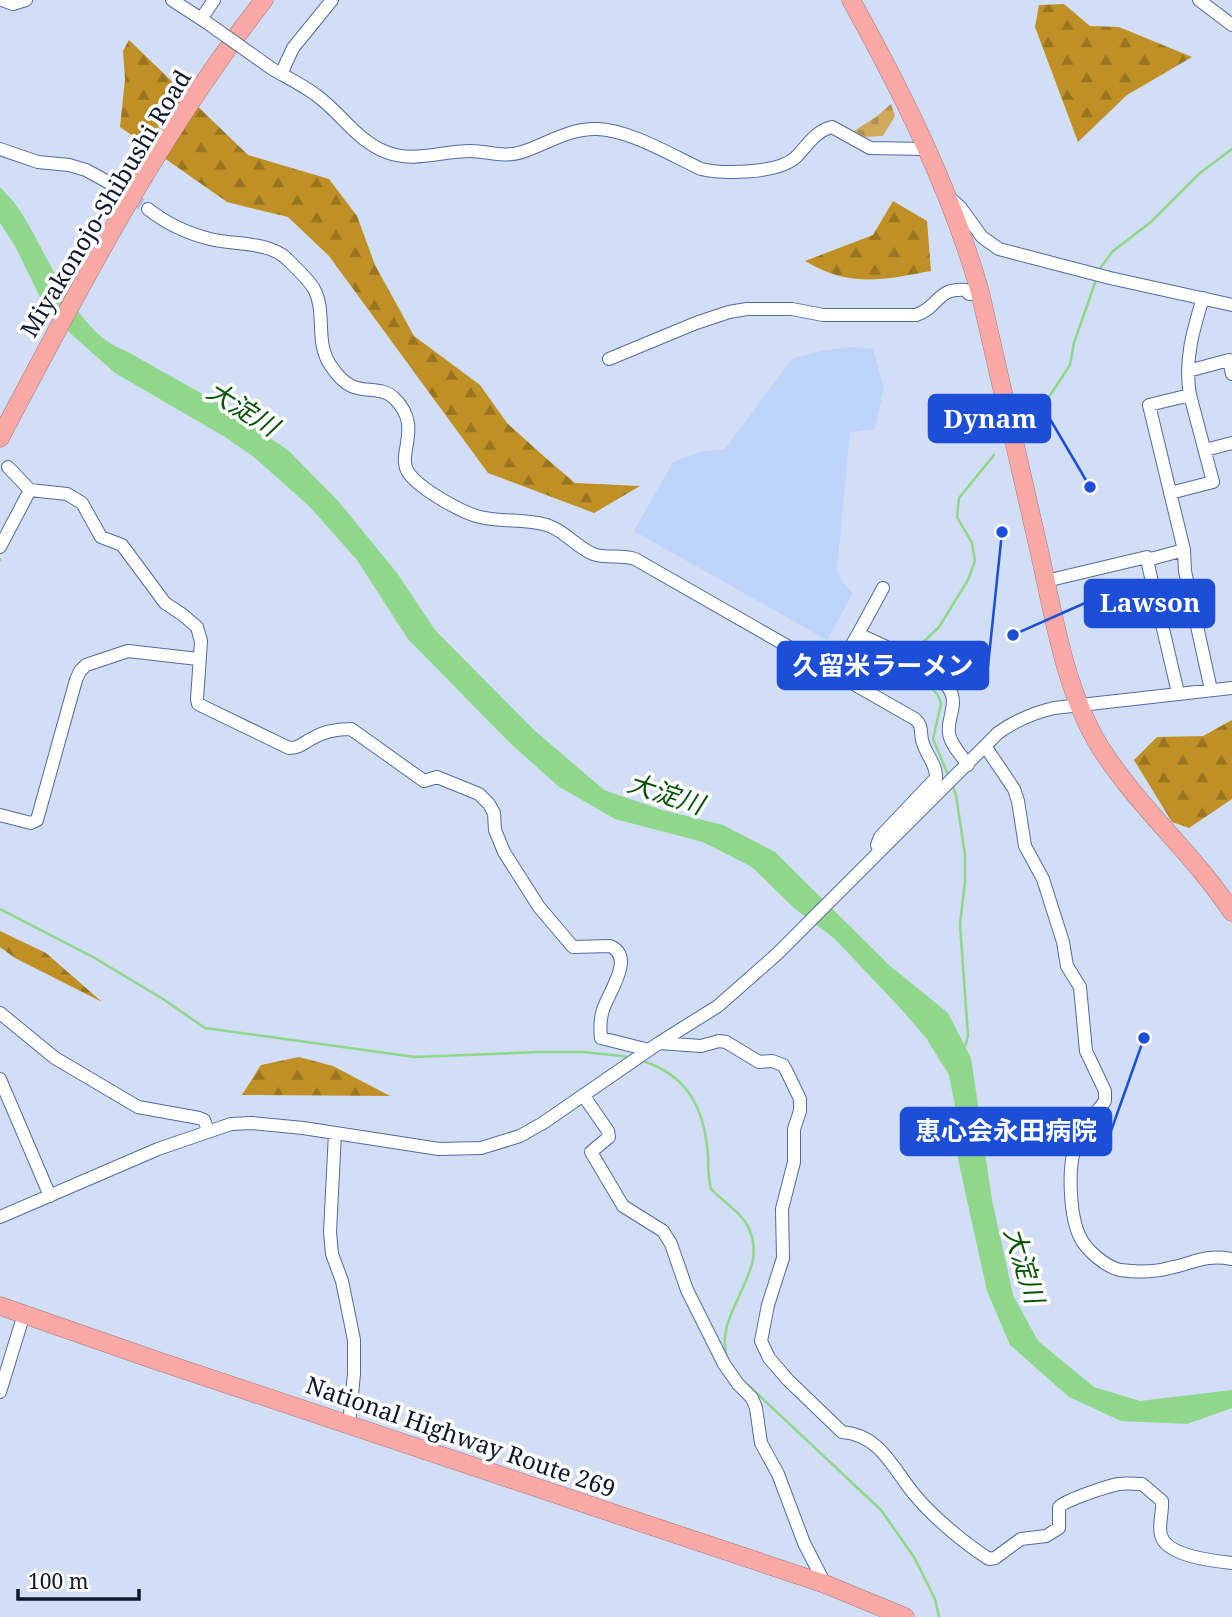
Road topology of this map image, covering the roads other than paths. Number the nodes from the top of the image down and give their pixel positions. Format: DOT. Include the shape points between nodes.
graph roads {
  1 [pos="2,0"];
  2 [pos="26,0"];
  3 [pos="172,0"];
  4 [pos="214,0"];
  5 [pos="264,0"];
  6 [pos="332,0"];
  7 [pos="851,0"];
  8 [pos="1199,0"];
  9 [pos="204,20"];
  10 [pos="1232,25"];
  11 [pos="276,71"];
  12 [pos="0,149"];
  13 [pos="925,149"];
  14 [pos="117,187"];
  15 [pos="945,193"];
  16 [pos="148,209"];
  17 [pos="980,292"];
  18 [pos="1203,298"];
  19 [pos="1232,305"];
  20 [pos="609,359"];
  21 [pos="1188,371"];
  22 [pos="1232,374"];
  23 [pos="1191,395"];
  24 [pos="0,438"];
  25 [pos="1232,443"];
  26 [pos="1205,450"];
  27 [pos="8,467"];
  28 [pos="30,490"];
  29 [pos="1170,493"];
  30 [pos="0,547"];
  31 [pos="1184,550"];
  32 [pos="1147,560"];
  33 [pos="1046,581"];
  34 [pos="883,588"];
  35 [pos="858,634"];
  36 [pos="198,659"];
  37 [pos="835,674"];
  38 [pos="1232,688"];
  39 [pos="1211,690"];
  40 [pos="1178,693"];
  41 [pos="1078,704"];
  42 [pos="985,746"];
  43 [pos="967,766"];
  44 [pos="0,815"];
  45 [pos="880,852"];
  46 [pos="1232,912"];
  47 [pos="2,1016"];
  48 [pos="645,1053"];
  49 [pos="0,1079"];
  50 [pos="583,1096"];
  51 [pos="208,1130"];
  52 [pos="335,1133"];
  53 [pos="50,1196"];
  54 [pos="0,1217"];
  55 [pos="1232,1259"];
  56 [pos="0,1306"];
  57 [pos="24,1314"];
  58 [pos="0,1392"];
  59 [pos="349,1424"];
  60 [pos="1232,1563"];
  61 [pos="825,1584"];
  62 [pos="905,1617"];
  1 -- 2 [label="street" via="13,4"];
  3 -- 9 [label="street"];
  4 -- 9 [label="street"];
  5 -- 24 [label="highway, Miyakonojo-Shibushi Road" via="201,86 98,256"];
  6 -- 11 [label="street"];
  7 -- 13 [label="highway"];
  8 -- 10 [label="street"];
  9 -- 11 [label="street, bridge"];
  11 -- 13 [label="street" via="316,95 369,144 403,157 466,151 505,156 580,130 596,129 630,137 712,172 787,164 815,135 832,127 870,148"];
  12 -- 14 [label="street" via="38,162 86,170"];
  13 -- 15 [label="highway"];
  15 -- 17 [label="highway"];
  15 -- 18 [label="street" via="982,237 999,249"];
  16 -- 37 [label="street" via="170,226 215,240 275,250 285,257 314,288 320,342 331,366 356,388 393,396 410,423 408,472 438,496 476,516 548,525 598,556 635,559"];
  17 -- 20 [label="street" via="952,289 916,315 823,315 771,307 729,312"];
  17 -- 33 [label="highway"];
  18 -- 19 [label="street"];
  18 -- 21 [label="street" via="1191,338"];
  21 -- 22 [label="street" via="1228,360"];
  21 -- 23 [label="street"];
  23 -- 26 [label="street"];
  23 -- 29 [label="street" via="1149,405"];
  25 -- 26 [label="street"];
  26 -- 29 [label="street" via="1213,482"];
  27 -- 28 [label="street"];
  28 -- 30 [label="street"];
  28 -- 36 [label="street" via="67,494 82,503 101,537 122,545 166,603 197,627 201,641"];
  29 -- 31 [label="street"];
  31 -- 32 [label="street"];
  31 -- 39 [label="street"];
  32 -- 33 [label="street" via="1147,556"];
  32 -- 40 [label="street"];
  33 -- 41 [label="highway"];
  34 -- 35 [label="street"];
  35 -- 37 [label="street"];
  35 -- 43 [label="street" via="919,663 948,687 952,696 949,737"];
  36 -- 44 [label="street" via="128,651 86,665 76,680 37,820 31,823"];
  36 -- 48 [label="street" via="198,704 209,710 289,748 326,733 351,729 424,781 437,777 479,794 494,813 503,852 539,907 573,947 610,946 620,954 619,972 601,1013 601,1038"];
  37 -- 45 [label="street" via="915,719 937,771 933,783 880,837"];
  38 -- 39 [label="street"];
  39 -- 40 [label="street"];
  40 -- 41 [label="street"];
  41 -- 42 [label="street" via="1034,712"];
  41 -- 46 [label="highway" via="1128,786"];
  42 -- 43 [label="street"];
  42 -- 55 [label="street" via="1014,789 1025,846 1043,879 1067,966 1080,987 1086,1051 1105,1091 1105,1101 1088,1121 1073,1152 1071,1187 1079,1236 1105,1263 1124,1270 1169,1268 1211,1256"];
  43 -- 45 [label="street"];
  45 -- 48 [label="street" via="718,1006"];
  47 -- 51 [label="street" via="55,1058 138,1107 199,1118"];
  48 -- 50 [label="street"];
  48 -- 60 [label="street" via="719,1041 759,1062 783,1065 800,1099 800,1111 782,1209 783,1258 761,1341 788,1380 842,1432 881,1448 914,1494 967,1545 995,1558 1021,1539 1046,1536 1059,1528 1059,1507 1066,1500 1118,1484 1142,1484 1161,1501 1161,1538 1169,1547"];
  49 -- 53 [label="street"];
  50 -- 52 [label="street" via="520,1136 481,1148 439,1149"];
  50 -- 61 [label="street" via="609,1137 591,1152 623,1206 663,1231 671,1244 687,1290 724,1364 752,1398 761,1443"];
  51 -- 52 [label="street" via="252,1123"];
  51 -- 53 [label="street"];
  52 -- 59 [label="street" via="330,1233 354,1340"];
  53 -- 54 [label="street"];
  56 -- 57 [label="highway, National Highway Route 269"];
  57 -- 58 [label="street"];
  57 -- 59 [label="highway, National Highway Route 269"];
  59 -- 61 [label="highway, National Highway Route 269"];
  61 -- 62 [label="highway, National Highway Route 269"];
}
